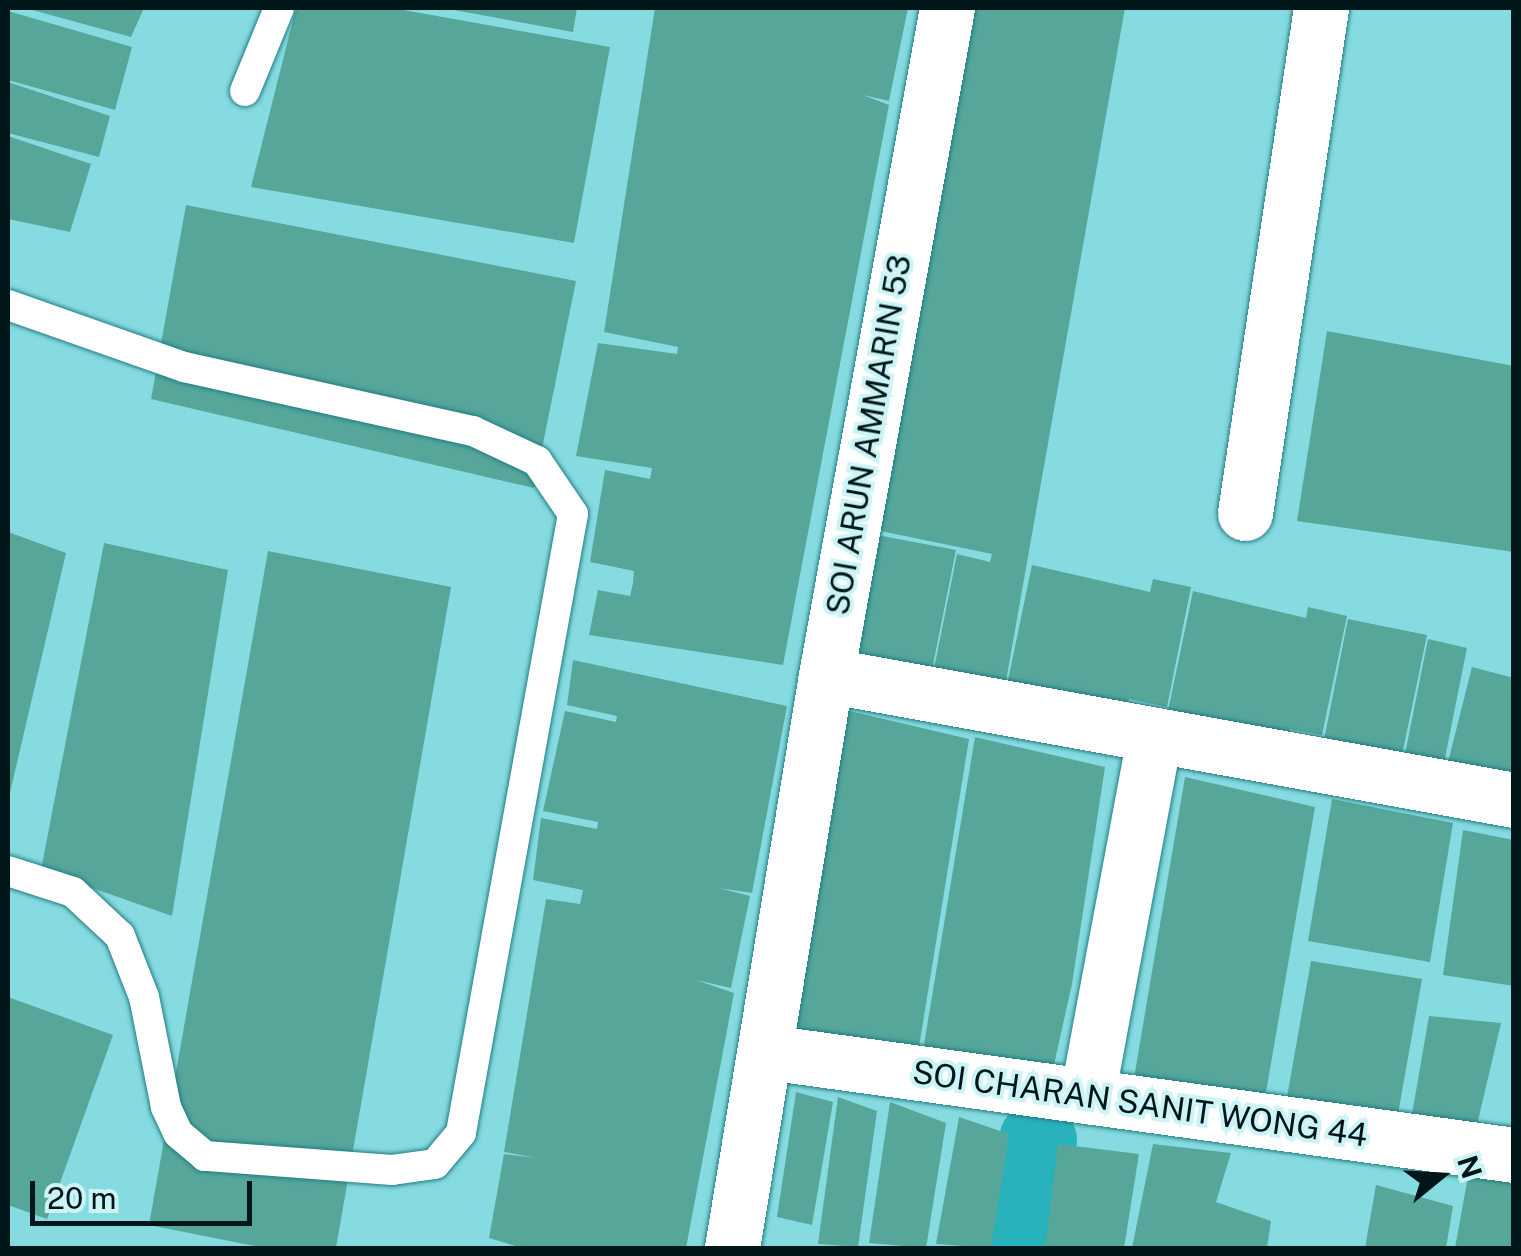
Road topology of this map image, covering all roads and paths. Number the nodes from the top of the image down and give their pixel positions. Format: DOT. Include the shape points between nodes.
graph roads {
  1 [pos="279,8"];
  2 [pos="946,8"];
  3 [pos="1321,8"];
  4 [pos="246,90"];
  5 [pos="8,304"];
  6 [pos="1245,513"];
  7 [pos="826,675"];
  8 [pos="1154,737"];
  9 [pos="1514,800"];
  10 [pos="8,871"];
  11 [pos="767,1052"];
  12 [pos="1087,1096"];
  13 [pos="1514,1156"];
  14 [pos="732,1248"];
  1 -- 4 [label="lane"];
  2 -- 7 [label="street, SOI ARUN AMMARIN 53"];
  3 -- 6 [label="street"];
  5 -- 10 [label="lane" via="184,367 472,431 536,461 573,514 461,1132 435,1164 392,1170 205,1156 178,1134 166,1107 144,997 120,936 73,892"];
  7 -- 8 [label="street"];
  7 -- 11 [label="street, SOI ARUN AMMARIN 53"];
  8 -- 9 [label="street"];
  8 -- 12 [label="street"];
  11 -- 12 [label="street, SOI CHARAN SANIT WONG 44"];
  11 -- 14 [label="street, SOI ARUN AMMARIN 53"];
  12 -- 13 [label="street, SOI CHARAN SANIT WONG 44"];
}
